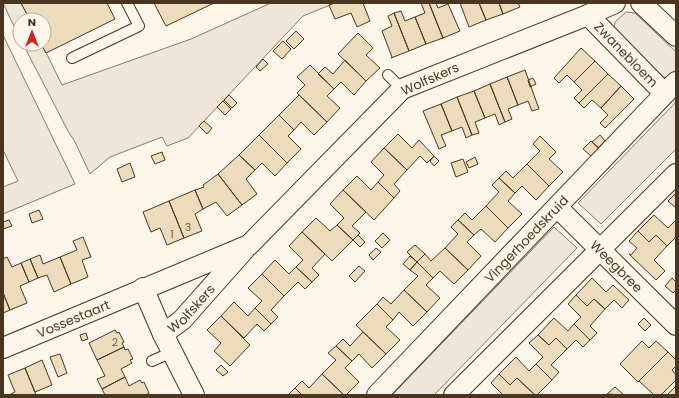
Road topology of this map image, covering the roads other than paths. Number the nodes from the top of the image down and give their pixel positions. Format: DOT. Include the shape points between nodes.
graph roads {
  1 [pos="127,3"];
  2 [pos="615,3"];
  3 [pos="641,3"];
  4 [pos="588,15"];
  5 [pos="676,36"];
  6 [pos="72,58"];
  7 [pos="388,75"];
  8 [pos="670,88"];
  9 [pos="402,89"];
  10 [pos="676,174"];
  11 [pos="556,207"];
  12 [pos="248,245"];
  13 [pos="600,250"];
  14 [pos="144,288"];
  15 [pos="676,325"];
  16 [pos="163,334"];
  17 [pos="3,348"];
  18 [pos="172,352"];
  19 [pos="152,361"];
  20 [pos="194,395"];
  21 [pos="376,395"];
  22 [pos="454,395"];
  1 -- 6 [label="lane" via="139,26"];
  2 -- 4 [label="street, Wolfskers"];
  3 -- 5 [label="street"];
  4 -- 8 [label="street, Zwanebloem"];
  4 -- 9 [label="street, Wolfskers"];
  7 -- 9 [label="lane"];
  8 -- 11 [label="street, Vingerhoedskruid"];
  9 -- 12 [label="street, Wolfskers"];
  10 -- 13 [label="street"];
  11 -- 13 [label="street, Weegbree"];
  11 -- 21 [label="street, Vingerhoedskruid"];
  12 -- 14 [label="street, Wolfskers"];
  12 -- 16 [label="street, Wolfskers" via="182,320"];
  13 -- 15 [label="street, Weegbree"];
  13 -- 22 [label="street"];
  14 -- 16 [label="street"];
  14 -- 17 [label="street, Vossestaart"];
  16 -- 18 [label="street"];
  18 -- 19 [label="lane"];
  18 -- 20 [label="street"];
}
